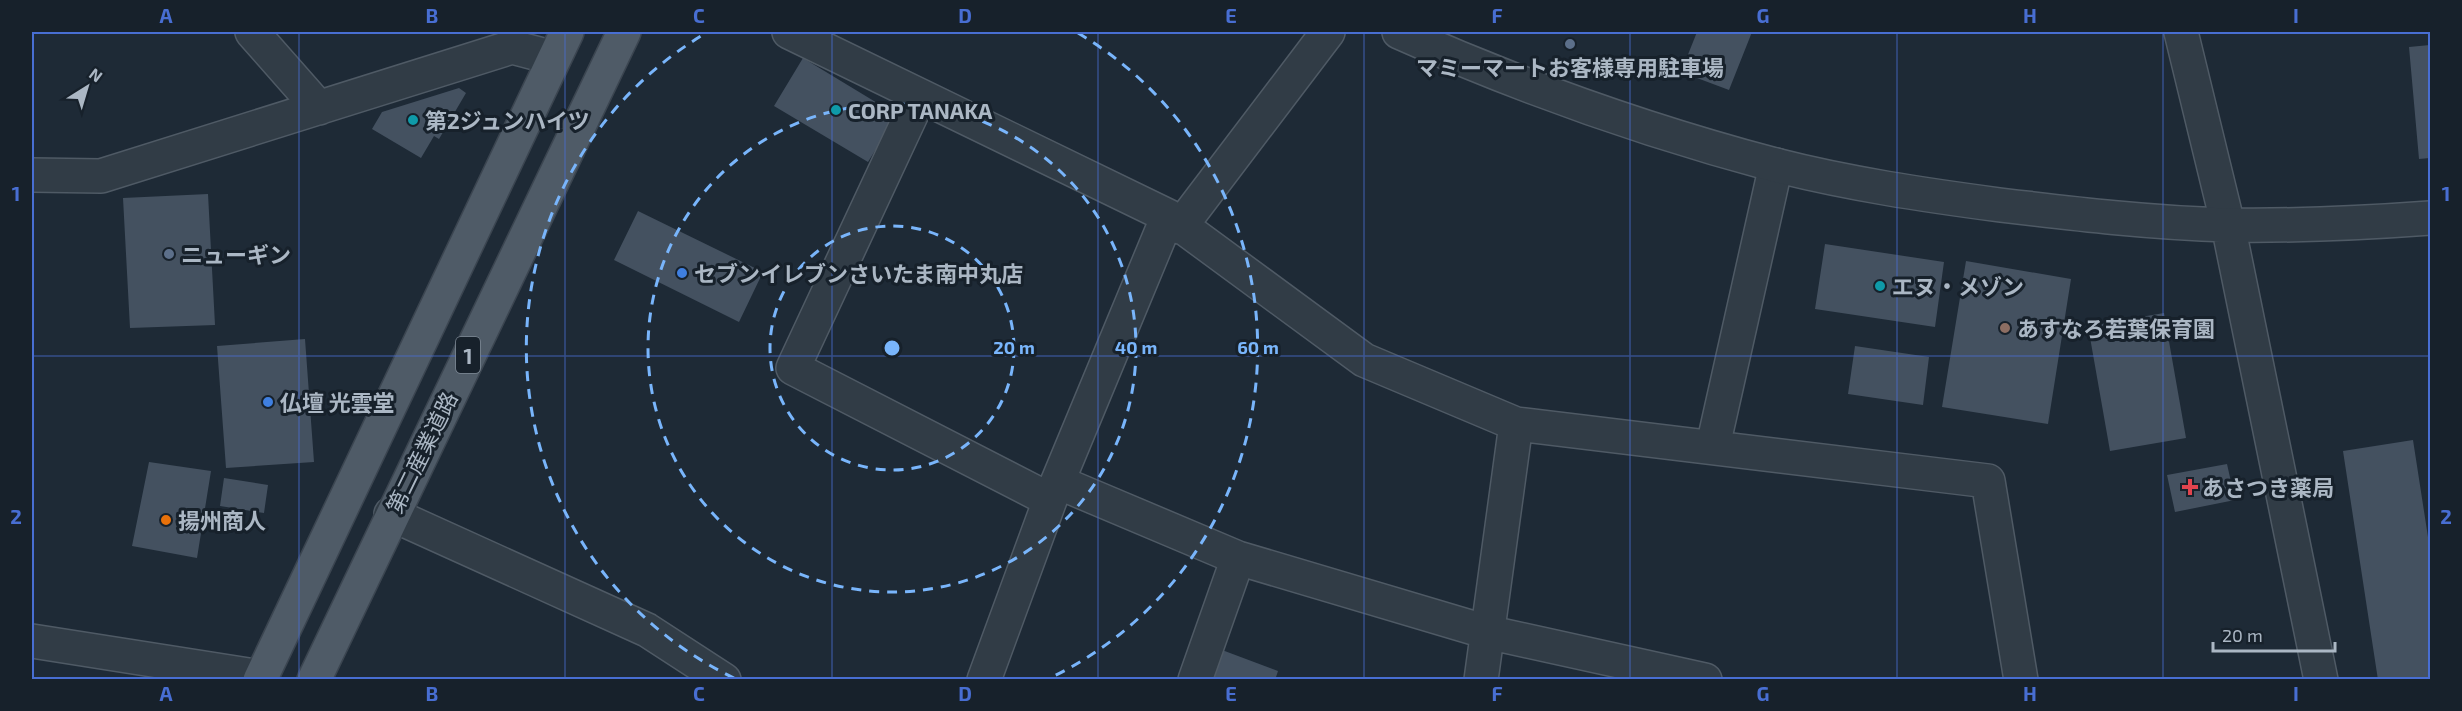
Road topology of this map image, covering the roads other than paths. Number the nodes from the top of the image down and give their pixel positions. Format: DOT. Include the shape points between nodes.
graph roads {
  1 [pos="251,32"];
  2 [pos="624,32"];
  3 [pos="789,32"];
  4 [pos="1328,32"];
  5 [pos="1399,32"];
  6 [pos="2181,32"];
  7 [pos="560,45"];
  8 [pos="920,96"];
  9 [pos="319,108"];
  10 [pos="1776,165"];
  11 [pos="32,175"];
  12 [pos="2430,218"];
  13 [pos="1174,221"];
  14 [pos="2228,225"];
  15 [pos="1515,423"];
  16 [pos="1713,446"];
  17 [pos="1054,491"];
  18 [pos="392,514"];
  19 [pos="1238,558"];
  20 [pos="1487,632"];
  21 [pos="32,641"];
  22 [pos="261,678"];
  23 [pos="314,680"];
  24 [pos="724,680"];
  25 [pos="984,680"];
  26 [pos="1195,680"];
  27 [pos="1481,680"];
  28 [pos="1705,680"];
  29 [pos="2021,680"];
  30 [pos="2322,680"];
  1 -- 9 [label="street"];
  2 -- 18 [label="main road, 第二産業道路 / 1"];
  3 -- 8 [label="street"];
  4 -- 13 [label="street"];
  5 -- 10 [label="street" via="1621,118"];
  6 -- 14 [label="street"];
  7 -- 9 [label="street" via="512,47"];
  7 -- 22 [label="main road, 1"];
  8 -- 13 [label="street"];
  8 -- 17 [label="street" via="793,368"];
  9 -- 11 [label="street" via="101,176"];
  10 -- 14 [label="street" via="1920,195 2083,215"];
  10 -- 16 [label="street"];
  12 -- 14 [label="street"];
  13 -- 15 [label="street" via="1364,360"];
  13 -- 17 [label="street"];
  14 -- 30 [label="street"];
  15 -- 16 [label="street"];
  15 -- 20 [label="street"];
  16 -- 29 [label="street" via="1988,481"];
  17 -- 19 [label="street"];
  17 -- 25 [label="street"];
  18 -- 23 [label="main road, 第二産業道路 / 1"];
  18 -- 24 [label="street" via="646,630"];
  19 -- 20 [label="street"];
  19 -- 26 [label="street"];
  20 -- 27 [label="street"];
  20 -- 28 [label="street"];
  21 -- 22 [label="street"];
}
